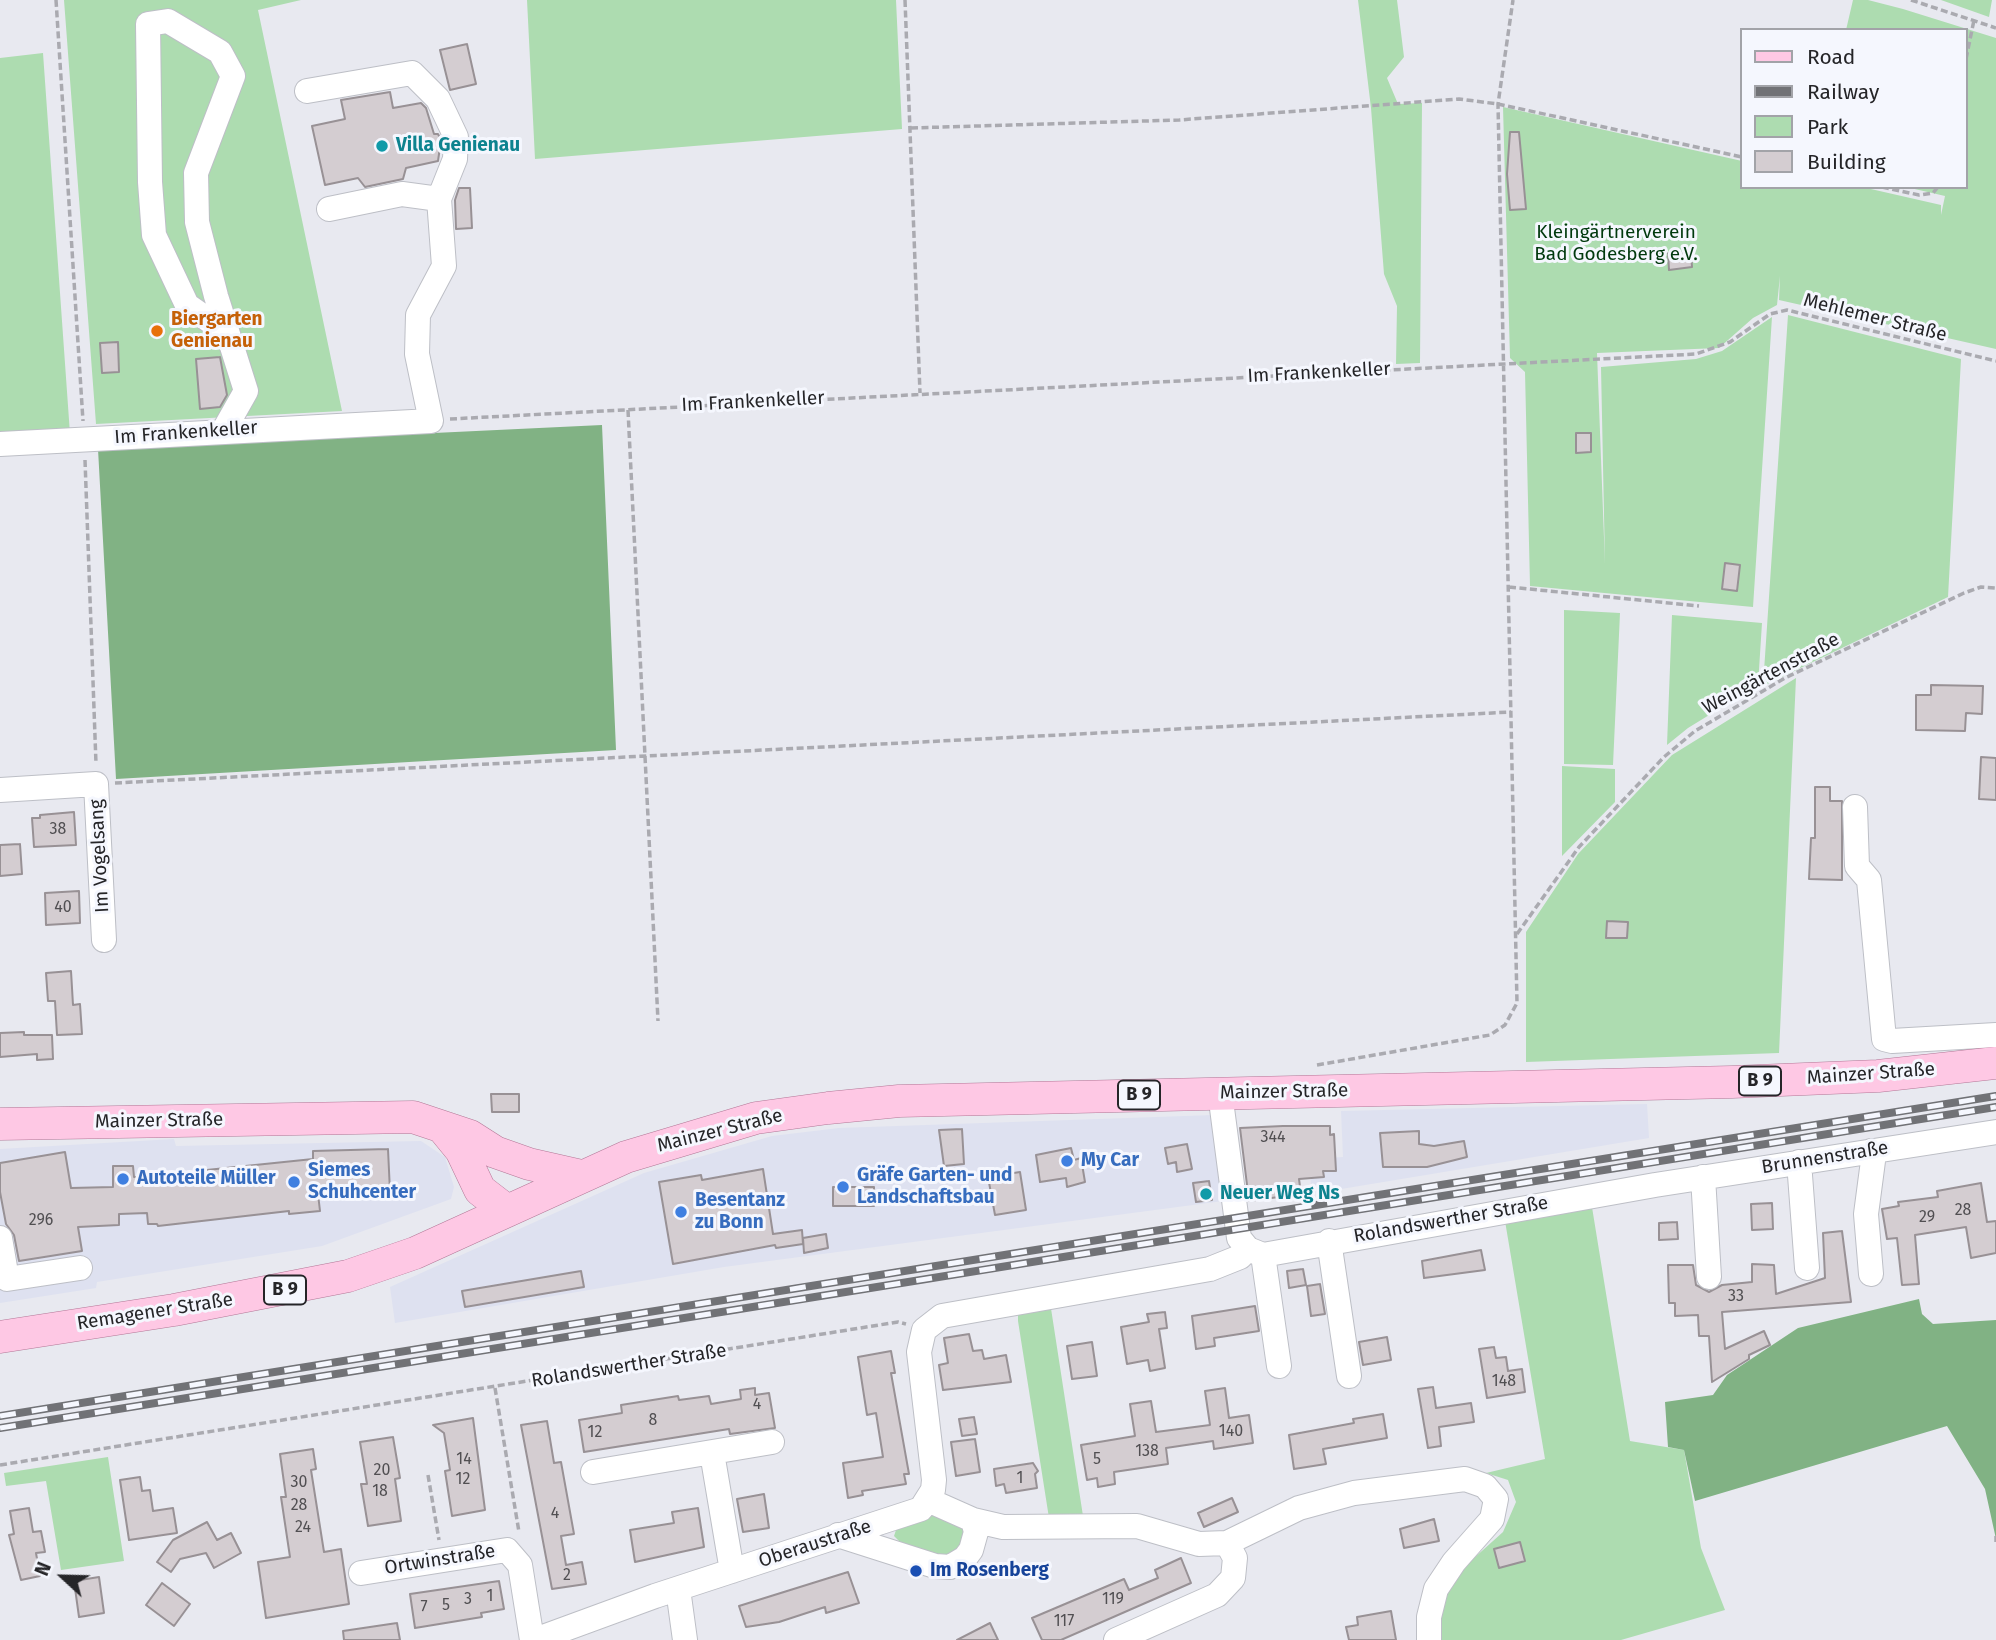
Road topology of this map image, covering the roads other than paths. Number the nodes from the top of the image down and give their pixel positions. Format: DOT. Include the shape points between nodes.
graph roads {
  1 [pos="307,91"];
  2 [pos="439,199"];
  3 [pos="329,209"];
  4 [pos="227,333"];
  5 [pos="224,430"];
  6 [pos="0,444"];
  7 [pos="0,790"];
  8 [pos="1854,807"];
  9 [pos="104,940"];
  10 [pos="1996,1035"];
  11 [pos="1996,1063"];
  12 [pos="1220,1093"];
  13 [pos="0,1124"];
  14 [pos="443,1128"];
  15 [pos="1996,1132"];
  16 [pos="1871,1151"];
  17 [pos="495,1152"];
  18 [pos="1799,1162"];
  19 [pos="582,1176"];
  20 [pos="1703,1177"];
  21 [pos="1655,1185"];
  22 [pos="506,1210"];
  23 [pos="0,1238"];
  24 [pos="1329,1241"];
  25 [pos="1255,1252"];
  26 [pos="80,1268"];
  27 [pos="1807,1268"];
  28 [pos="1871,1274"];
  29 [pos="1709,1277"];
  30 [pos="0,1337"];
  31 [pos="1279,1366"];
  32 [pos="1349,1376"];
  33 [pos="772,1442"];
  34 [pos="712,1452"];
  35 [pos="593,1472"];
  36 [pos="928,1500"];
  37 [pos="973,1520"];
  38 [pos="838,1535"];
  39 [pos="1227,1543"];
  40 [pos="732,1571"];
  41 [pos="361,1573"];
  42 [pos="678,1589"];
  43 [pos="533,1640"];
  44 [pos="685,1640"];
  45 [pos="1116,1640"];
  46 [pos="1429,1640"];
  1 -- 2 [label="street" via="412,73 438,99 456,136 455,159"];
  2 -- 3 [label="street" via="402,194"];
  2 -- 5 [label="street, Im Frankenkeller" via="444,266 418,315 418,354 431,421"];
  4 -- 4 [label="street" via="187,305 154,235 148,24 168,21 220,52 233,76 196,173 197,222"];
  4 -- 5 [label="street" via="246,391"];
  5 -- 6 [label="street, Im Frankenkeller"];
  7 -- 9 [label="street, Im Vogelsang" via="96,784"];
  8 -- 10 [label="street" via="1857,866 1869,880 1885,1039"];
  11 -- 12 [label="main road, Mainzer Straße / B 9" via="1878,1076 1732,1082"];
  12 -- 19 [label="main road, Mainzer Straße / B 9" via="899,1101 828,1108 756,1118 675,1140"];
  12 -- 25 [label="street" via="1239,1238"];
  13 -- 14 [label="main road, Mainzer Straße" via="376,1115 413,1117"];
  14 -- 17 [label="main road, Mainzer Straße" via="470,1136"];
  14 -- 22 [label="main road" via="461,1150 480,1191"];
  15 -- 16 [label="street, Brunnenstraße"];
  16 -- 18 [label="street, Brunnenstraße"];
  16 -- 28 [label="street" via="1866,1214"];
  17 -- 19 [label="main road, Mainzer Straße"];
  17 -- 22 [label="main road" via="506,1179"];
  18 -- 20 [label="street, Brunnenstraße"];
  18 -- 27 [label="street"];
  19 -- 22 [label="main road, Mainzer Straße / B 9"];
  20 -- 21 [label="street, Brunnenstraße"];
  20 -- 29 [label="street"];
  21 -- 24 [label="street, Rolandswerther Straße"];
  22 -- 30 [label="main road, Remagener Straße / B 9" via="415,1253 348,1276"];
  23 -- 26 [label="street" via="8,1279"];
  24 -- 25 [label="street, Rolandswerther Straße"];
  24 -- 32 [label="street"];
  25 -- 31 [label="street"];
  25 -- 36 [label="street, Rolandswerther Straße" via="1210,1269 942,1316 924,1330 919,1352 934,1480"];
  33 -- 34 [label="street"];
  34 -- 35 [label="street"];
  34 -- 40 [label="street"];
  36 -- 37 [label="street"];
  36 -- 38 [label="street, Oberaustraße" via="908,1515"];
  37 -- 38 [label="street" via="976,1532 971,1550 950,1567"];
  37 -- 39 [label="street" via="1003,1527 1137,1526 1199,1544"];
  38 -- 40 [label="street, Oberaustraße"];
  39 -- 45 [label="street" via="1235,1558 1233,1578 1217,1595"];
  39 -- 46 [label="street" via="1299,1508 1354,1493 1465,1479 1485,1486 1496,1499 1492,1519 1436,1589"];
  40 -- 42 [label="street, Oberaustraße"];
  41 -- 43 [label="street, Ortwinstraße" via="507,1550 520,1565"];
  42 -- 43 [label="street, Oberaustraße"];
  42 -- 44 [label="street"];
}
